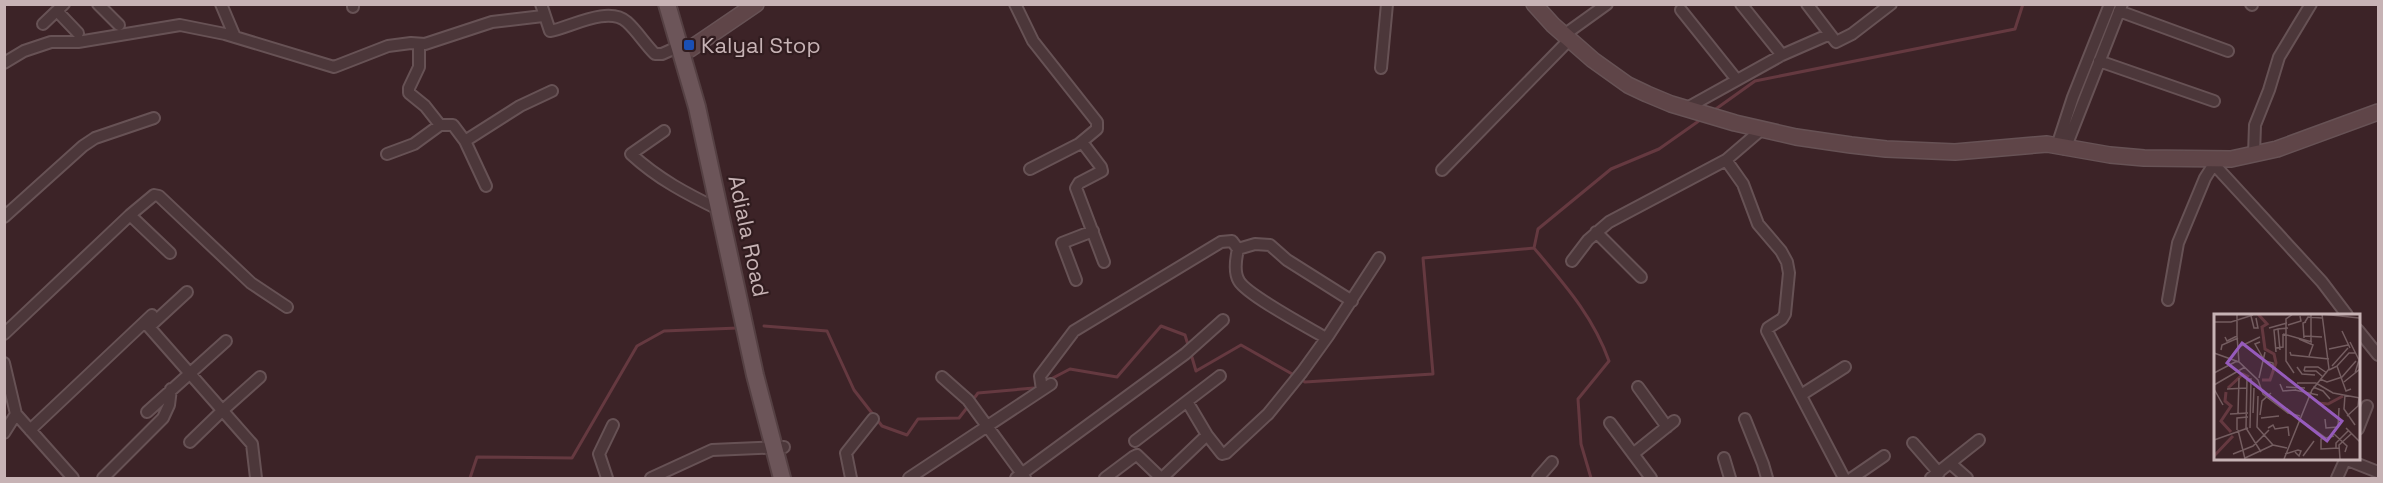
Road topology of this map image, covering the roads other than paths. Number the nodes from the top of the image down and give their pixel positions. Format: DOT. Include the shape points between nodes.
graph roads {
  1 [pos="98,4"];
  2 [pos="221,4"];
  3 [pos="667,4"];
  4 [pos="677,4"];
  5 [pos="756,4"];
  6 [pos="1015,4"];
  7 [pos="1387,4"];
  8 [pos="1534,4"];
  9 [pos="1607,4"];
  10 [pos="1741,4"];
  11 [pos="1807,4"];
  12 [pos="1891,4"];
  13 [pos="2311,4"];
  14 [pos="61,6"];
  15 [pos="2117,7"];
  16 [pos="542,10"];
  17 [pos="1681,10"];
  18 [pos="43,24"];
  19 [pos="119,25"];
  20 [pos="78,33"];
  21 [pos="1830,34"];
  22 [pos="235,37"];
  23 [pos="1566,37"];
  24 [pos="419,44"];
  25 [pos="684,49"];
  26 [pos="2228,51"];
  27 [pos="1782,55"];
  28 [pos="6,58"];
  29 [pos="2099,61"];
  30 [pos="1382,68"];
  31 [pos="1737,80"];
  32 [pos="552,91"];
  33 [pos="2214,101"];
  34 [pos="1688,110"];
  35 [pos="2379,112"];
  36 [pos="154,118"];
  37 [pos="440,125"];
  38 [pos="1761,130"];
  39 [pos="664,131"];
  40 [pos="465,141"];
  41 [pos="1082,142"];
  42 [pos="2061,148"];
  43 [pos="387,154"];
  44 [pos="2254,154"];
  45 [pos="1726,160"];
  46 [pos="2212,162"];
  47 [pos="1029,169"];
  48 [pos="1442,170"];
  49 [pos="486,186"];
  50 [pos="720,210"];
  51 [pos="130,215"];
  52 [pos="4,217"];
  53 [pos="1093,231"];
  54 [pos="1596,232"];
  55 [pos="1238,249"];
  56 [pos="170,253"];
  57 [pos="1379,258"];
  58 [pos="1572,261"];
  59 [pos="1104,262"];
  60 [pos="1641,277"];
  61 [pos="1076,280"];
  62 [pos="187,292"];
  63 [pos="2168,300"];
  64 [pos="1352,301"];
  65 [pos="162,306"];
  66 [pos="286,307"];
  67 [pos="2346,314"];
  68 [pos="1223,320"];
  69 [pos="149,327"];
  70 [pos="136,330"];
  71 [pos="2359,331"];
  72 [pos="4,334"];
  73 [pos="1326,338"];
  74 [pos="226,341"];
  75 [pos="2379,355"];
  76 [pos="4,363"];
  77 [pos="1845,367"];
  78 [pos="189,372"];
  79 [pos="1220,376"];
  80 [pos="260,377"];
  81 [pos="942,377"];
  82 [pos="1638,387"];
  83 [pos="171,389"];
  84 [pos="1801,394"];
  85 [pos="1188,403"];
  86 [pos="2367,406"];
  87 [pos="222,410"];
  88 [pos="147,412"];
  89 [pos="16,414"];
  90 [pos="1745,418"];
  91 [pos="873,419"];
  92 [pos="1610,423"];
  93 [pos="613,425"];
  94 [pos="988,425"];
  95 [pos="2359,426"];
  96 [pos="30,430"];
  97 [pos="4,434"];
  98 [pos="1207,435"];
  99 [pos="1979,440"];
  100 [pos="1136,441"];
  101 [pos="190,442"];
  102 [pos="1913,443"];
  103 [pos="779,447"];
  104 [pos="1633,454"];
  105 [pos="1884,456"];
  106 [pos="1724,458"];
  107 [pos="2345,459"];
  108 [pos="2347,459"];
  109 [pos="1552,462"];
  110 [pos="1950,464"];
  111 [pos="2379,472"];
  112 [pos="1935,476"];
  113 [pos="1021,477"];
  114 [pos="73,478"];
  115 [pos="103,478"];
  116 [pos="256,478"];
  117 [pos="607,478"];
  118 [pos="651,478"];
  119 [pos="782,478"];
  120 [pos="791,478"];
  121 [pos="851,478"];
  122 [pos="909,478"];
  123 [pos="1105,478"];
  124 [pos="1161,478"];
  125 [pos="1538,478"];
  126 [pos="1651,478"];
  127 [pos="1730,478"];
  128 [pos="1767,478"];
  129 [pos="1844,478"];
  130 [pos="1852,478"];
  131 [pos="1967,478"];
  132 [pos="2337,478"];
  1 -- 19 [label="street"];
  2 -- 22 [label="street"];
  3 -- 25 [label="main road, Adiala Road"];
  4 -- 25 [label="main road, Adiala Road"];
  5 -- 25 [label="main road"];
  6 -- 41 [label="street" via="1033,41 1097,122 1097,129"];
  7 -- 30 [label="street"];
  8 -- 23 [label="main road"];
  9 -- 23 [label="street"];
  10 -- 27 [label="street"];
  11 -- 21 [label="street"];
  12 -- 21 [label="street" via="1840,42"];
  13 -- 44 [label="street" via="2279,57 2255,125"];
  14 -- 18 [label="street"];
  14 -- 20 [label="street"];
  15 -- 26 [label="street"];
  15 -- 29 [label="street"];
  15 -- 42 [label="street" via="2073,97"];
  16 -- 24 [label="street"];
  16 -- 25 [label="street" via="548,30 583,20 619,18 655,54"];
  17 -- 31 [label="street"];
  21 -- 27 [label="street"];
  22 -- 24 [label="street" via="334,67 388,46"];
  22 -- 28 [label="street" via="180,25 78,42 45,43"];
  23 -- 34 [label="main road" via="1628,85"];
  23 -- 48 [label="street"];
  24 -- 37 [label="street" via="419,67 409,93 425,105"];
  25 -- 50 [label="main road, Adiala Road"];
  25 -- 103 [label="main road, Adiala Road" via="724,183"];
  27 -- 31 [label="street"];
  29 -- 33 [label="street"];
  29 -- 42 [label="street"];
  31 -- 34 [label="street"];
  32 -- 40 [label="street"];
  34 -- 38 [label="main road"];
  35 -- 44 [label="main road"];
  36 -- 52 [label="street" via="82,146"];
  37 -- 40 [label="street" via="453,125"];
  37 -- 43 [label="street" via="414,144"];
  38 -- 42 [label="main road" via="1886,149 1955,152 2047,144"];
  38 -- 45 [label="street"];
  39 -- 50 [label="street" via="631,154 670,186"];
  40 -- 49 [label="street"];
  41 -- 47 [label="street"];
  41 -- 53 [label="street" via="1102,171 1076,186"];
  42 -- 46 [label="main road" via="2144,159"];
  44 -- 46 [label="main road"];
  45 -- 54 [label="street" via="1625,212"];
  45 -- 84 [label="street" via="1743,184 1758,224 1787,262 1785,314 1767,331"];
  46 -- 63 [label="street" via="2178,243"];
  46 -- 67 [label="street" via="2322,282"];
  50 -- 103 [label="main road, Adiala Road" via="755,375"];
  51 -- 56 [label="street"];
  51 -- 66 [label="street" via="148,198 159,196 251,283"];
  51 -- 72 [label="street"];
  53 -- 59 [label="street"];
  53 -- 61 [label="street" via="1062,243"];
  54 -- 58 [label="street"];
  54 -- 60 [label="street"];
  55 -- 64 [label="street" via="1270,245"];
  55 -- 73 [label="street" via="1239,283"];
  55 -- 94 [label="street" via="1232,241 1221,242 1074,331 1040,376 1047,387"];
  57 -- 64 [label="street"];
  62 -- 69 [label="street"];
  64 -- 73 [label="street"];
  65 -- 70 [label="street"];
  68 -- 113 [label="street" via="1185,354"];
  69 -- 70 [label="street"];
  69 -- 78 [label="street"];
  70 -- 96 [label="street"];
  71 -- 75 [label="street"];
  73 -- 98 [label="street" via="1268,414 1233,449 1222,454"];
  74 -- 78 [label="street"];
  76 -- 89 [label="street"];
  77 -- 84 [label="street"];
  78 -- 83 [label="street"];
  78 -- 87 [label="street"];
  79 -- 85 [label="street"];
  80 -- 87 [label="street"];
  81 -- 94 [label="street"];
  82 -- 104 [label="street" via="1670,424"];
  83 -- 88 [label="street"];
  83 -- 115 [label="street" via="163,418"];
  84 -- 129 [label="street"];
  85 -- 98 [label="street"];
  85 -- 100 [label="street"];
  86 -- 95 [label="street"];
  87 -- 101 [label="street"];
  87 -- 116 [label="street" via="252,444"];
  89 -- 96 [label="street"];
  89 -- 97 [label="street"];
  90 -- 128 [label="street"];
  91 -- 121 [label="street" via="846,453"];
  92 -- 104 [label="street"];
  93 -- 117 [label="street" via="599,454"];
  94 -- 113 [label="street"];
  94 -- 122 [label="street"];
  96 -- 114 [label="street"];
  98 -- 124 [label="street"];
  99 -- 110 [label="street"];
  102 -- 112 [label="street"];
  103 -- 118 [label="street" via="712,450"];
  103 -- 119 [label="main road, Adiala Road"];
  103 -- 120 [label="main road, Adiala Road"];
  104 -- 126 [label="street"];
  105 -- 130 [label="street"];
  106 -- 127 [label="street"];
  107 -- 132 [label="street"];
  108 -- 111 [label="street"];
  109 -- 125 [label="street"];
  110 -- 112 [label="street"];
  110 -- 131 [label="street"];
  123 -- 124 [label="street" via="1137,455"];
}
